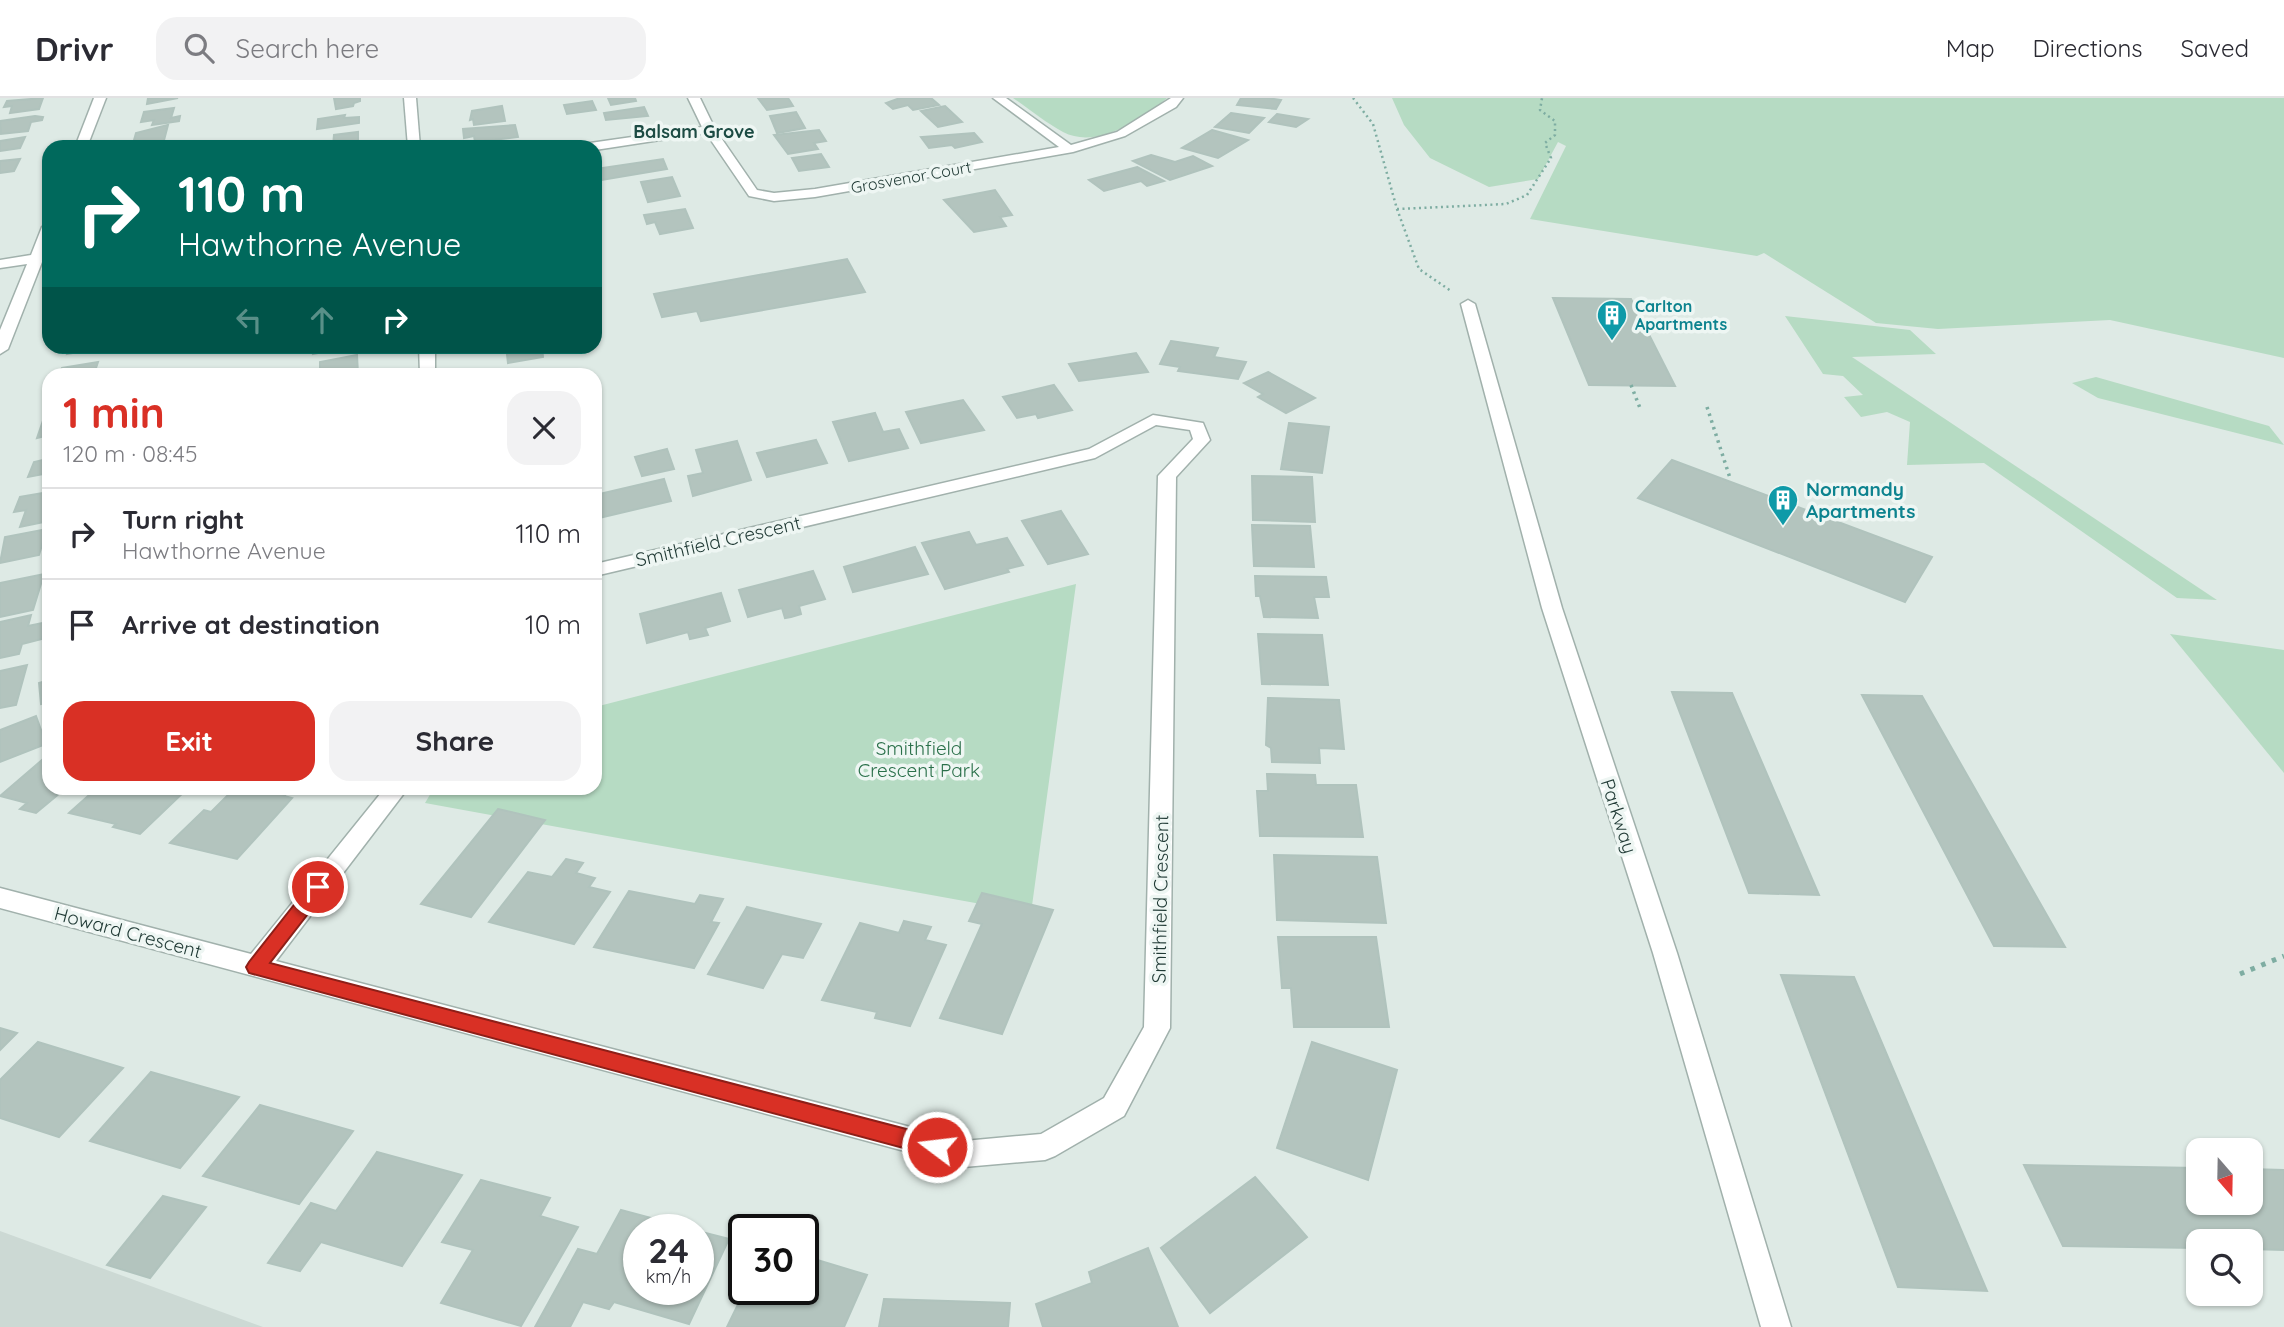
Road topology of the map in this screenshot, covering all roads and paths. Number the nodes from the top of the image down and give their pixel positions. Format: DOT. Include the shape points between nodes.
graph roads {
  1 [pos="100,98"];
  2 [pos="410,98"];
  3 [pos="694,98"];
  4 [pos="999,98"];
  5 [pos="1177,98"];
  6 [pos="1353,98"];
  7 [pos="1542,98"];
  8 [pos="709,129"];
  9 [pos="83,140"];
  10 [pos="413,140"];
  11 [pos="602,145"];
  12 [pos="1069,149"];
  13 [pos="1397,209"];
  14 [pos="42,257"];
  15 [pos="42,259"];
  16 [pos="0,264"];
  17 [pos="1468,304"];
  18 [pos="0,349"];
  19 [pos="1631,385"];
  20 [pos="1707,407"];
  21 [pos="1640,408"];
  22 [pos="1730,478"];
  23 [pos="602,568"];
  24 [pos="391,795"];
  25 [pos="0,898"];
  26 [pos="2284,956"];
  27 [pos="256,967"];
  28 [pos="2240,974"];
  29 [pos="1776,1327"];
  1 -- 9 [label="street"];
  2 -- 10 [label="street"];
  3 -- 8 [label="street"];
  4 -- 12 [label="street"];
  5 -- 12 [label="street, Grosvenor Court" via="1121,134"];
  6 -- 13 [label="path" via="1373,124"];
  7 -- 13 [label="path" via="1540,110 1555,121 1555,135 1545,143 1551,158 1527,195 1494,206"];
  8 -- 11 [label="street"];
  8 -- 12 [label="street, Grosvenor Court" via="753,193 774,197 815,194"];
  13 -- 17 [label="path" via="1419,269"];
  14 -- 16 [label="street"];
  15 -- 18 [label="street"];
  17 -- 29 [label="street, Parkway" via="1552,608 1664,953"];
  19 -- 21 [label="path"];
  20 -- 22 [label="path"];
  23 -- 27 [label="street, Smithfield Crescent" via="1095,453 1153,420 1197,426 1202,440 1167,476 1157,1028 1114,1107 1045,1147 964,1154"];
  24 -- 27 [label="street"];
  25 -- 27 [label="street, Howard Crescent"];
  26 -- 28 [label="path"];
}
